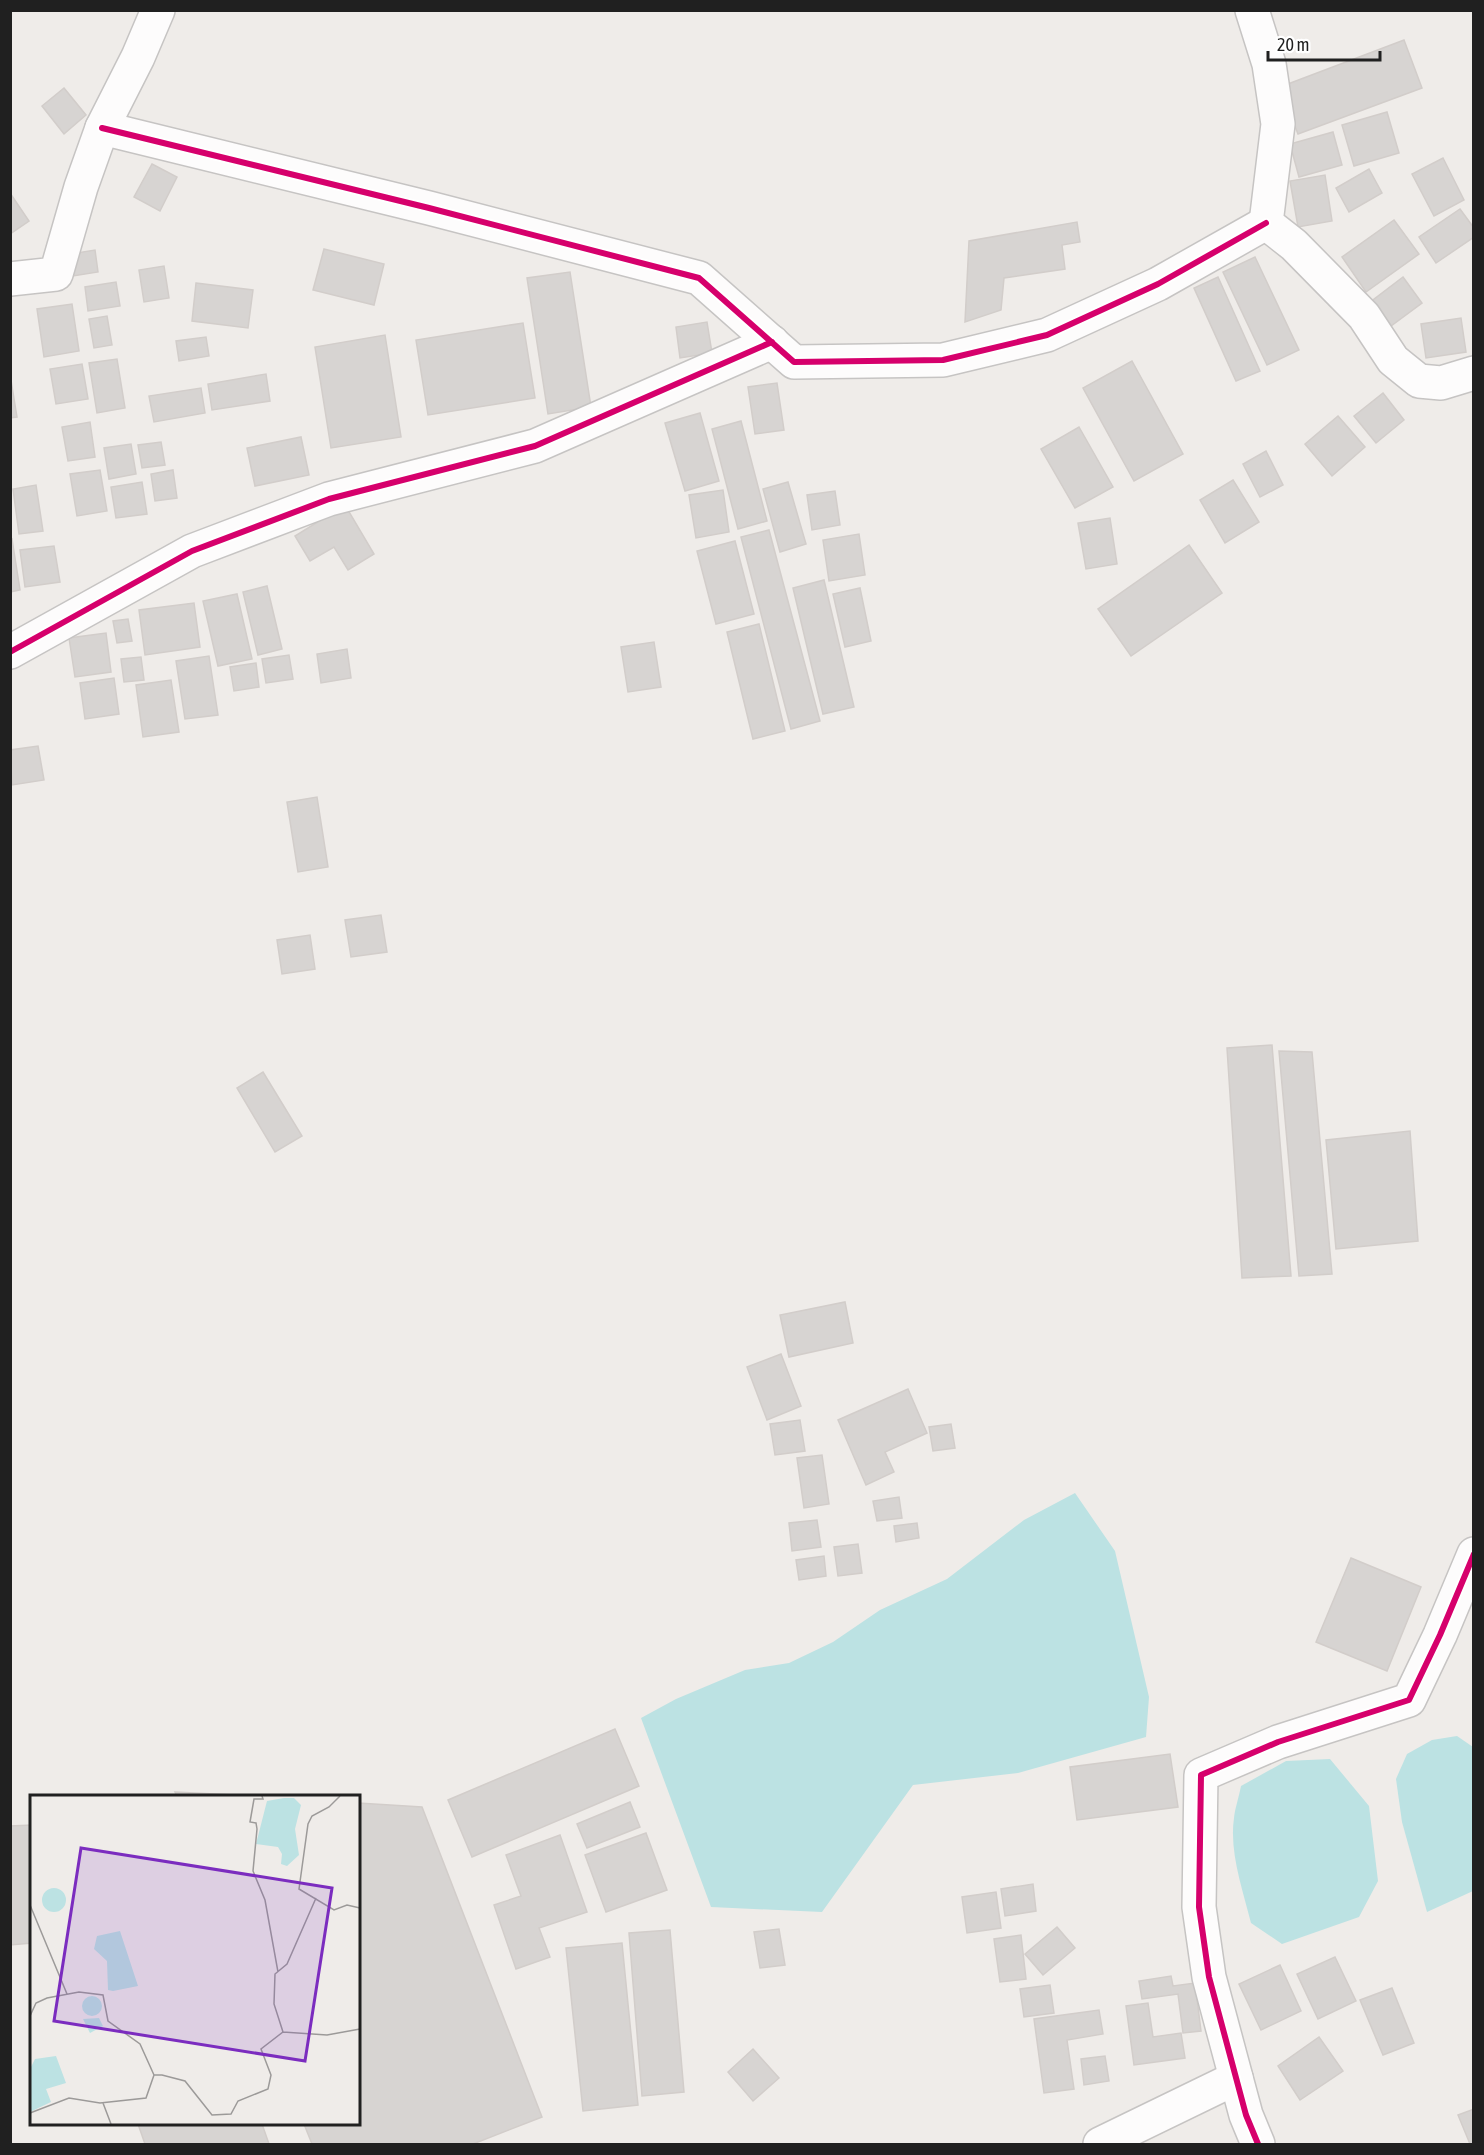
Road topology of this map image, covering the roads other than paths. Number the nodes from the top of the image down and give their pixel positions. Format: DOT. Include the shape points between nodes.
graph roads {
  1 [pos="158,10"];
  2 [pos="1252,10"];
  3 [pos="102,128"];
  4 [pos="1266,223"];
  5 [pos="10,279"];
  6 [pos="772,342"];
  7 [pos="1473,374"];
  8 [pos="10,652"];
  9 [pos="1473,1554"];
  10 [pos="1236,2078"];
  11 [pos="1100,2145"];
  12 [pos="1258,2145"];
  1 -- 3 [label="street"];
  2 -- 4 [label="street" via="1269,64 1278,124"];
  3 -- 5 [label="street" via="56,274"];
  3 -- 6 [label="street" via="699,278"];
  4 -- 6 [label="street" via="1158,284 1047,335 943,360 794,362"];
  4 -- 7 [label="street" via="1294,245 1364,316 1393,360 1419,381 1441,383"];
  6 -- 8 [label="street" via="535,446 329,498 192,551"];
  9 -- 10 [label="street" via="1409,1700 1278,1742 1201,1775 1199,1907 1209,1977"];
  10 -- 11 [label="street"];
  10 -- 12 [label="street"];
}
